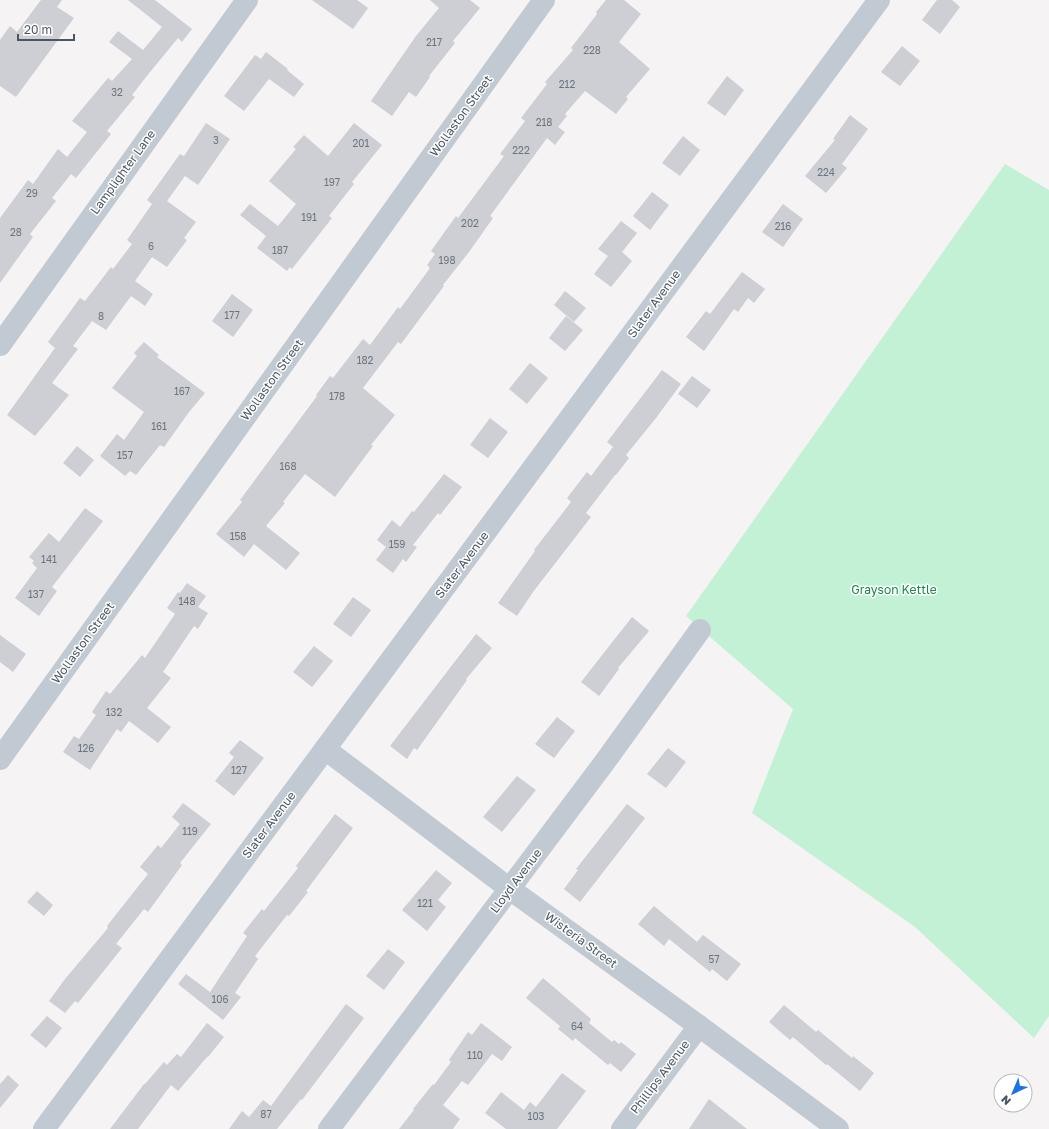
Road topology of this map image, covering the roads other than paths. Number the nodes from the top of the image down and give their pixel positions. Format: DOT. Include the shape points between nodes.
graph roads {
  1 [pos="247,0"];
  2 [pos="544,0"];
  3 [pos="879,0"];
  4 [pos="0,345"];
  5 [pos="700,630"];
  6 [pos="325,749"];
  7 [pos="0,759"];
  8 [pos="510,889"];
  9 [pos="699,1026"];
  10 [pos="44,1129"];
  11 [pos="329,1129"];
  12 [pos="622,1129"];
  13 [pos="838,1129"];
  1 -- 4 [label="street, Lamplighter Lane"];
  2 -- 7 [label="street, Wollaston Street"];
  3 -- 6 [label="street, Slater Avenue"];
  5 -- 8 [label="street, Lloyd Avenue"];
  6 -- 8 [label="street, Wisteria Street"];
  6 -- 10 [label="street, Slater Avenue"];
  8 -- 9 [label="street, Wisteria Street"];
  8 -- 11 [label="street, Lloyd Avenue"];
  9 -- 12 [label="street, Phillips Avenue"];
  9 -- 13 [label="street, Wisteria Street"];
}
